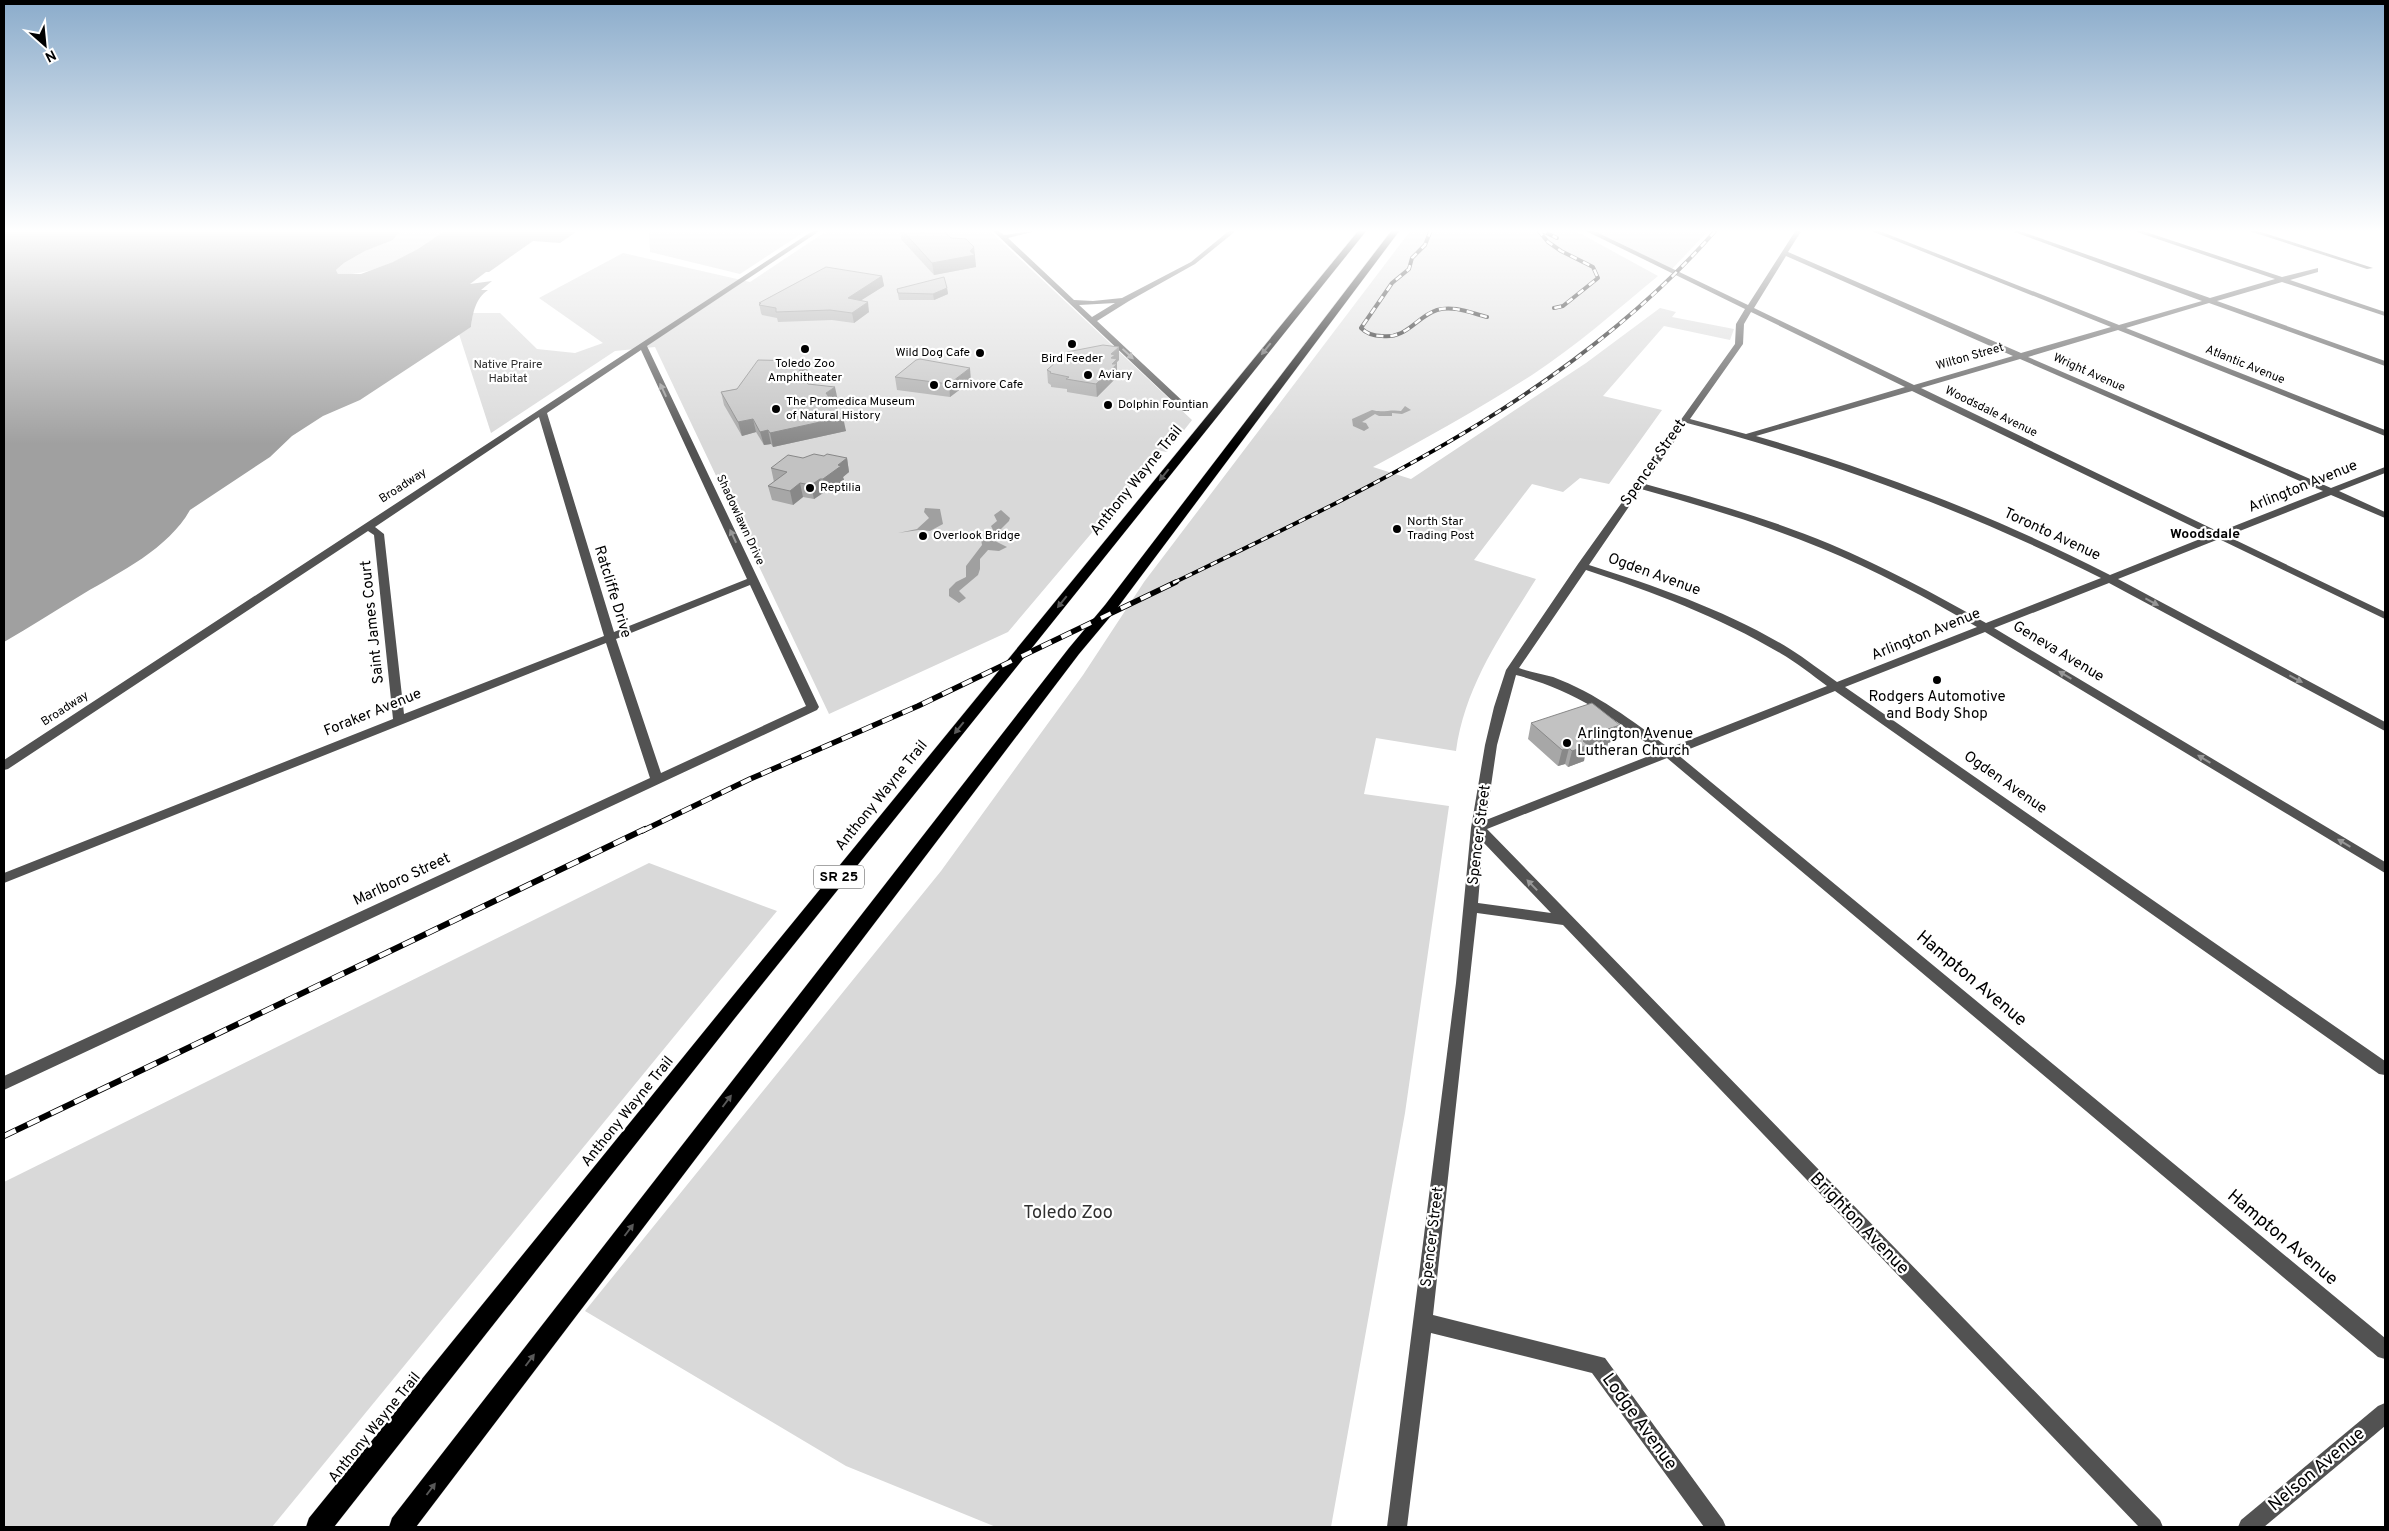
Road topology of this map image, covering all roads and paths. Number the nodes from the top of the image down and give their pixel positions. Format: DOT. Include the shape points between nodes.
graph roads {
  1 [pos="709,301"];
  2 [pos="1114,301"];
  3 [pos="1122,301"];
  4 [pos="1305,301"];
  5 [pos="1342,301"];
  6 [pos="1735,301"];
  7 [pos="1753,301"];
  8 [pos="1895,301"];
  9 [pos="2053,301"];
  10 [pos="2204,301"];
  11 [pos="2213,301"];
  12 [pos="2348,301"];
  13 [pos="1074,302"];
  14 [pos="1749,308"];
  15 [pos="2385,314"];
  16 [pos="1093,320"];
  17 [pos="2118,327"];
  18 [pos="642,345"];
  19 [pos="2019,356"];
  20 [pos="2385,364"];
  21 [pos="1912,387"];
  22 [pos="1186,408"];
  23 [pos="542,412"];
  24 [pos="1685,420"];
  25 [pos="2385,433"];
  26 [pos="1748,436"];
  27 [pos="2385,470"];
  28 [pos="1639,484"];
  29 [pos="2330,492"];
  30 [pos="2385,515"];
  31 [pos="367,526"];
  32 [pos="2220,536"];
  33 [pos="1582,566"];
  34 [pos="2109,579"];
  35 [pos="754,580"];
  36 [pos="2385,616"];
  37 [pos="1986,628"];
  38 [pos="610,638"];
  39 [pos="1512,670"];
  40 [pos="1838,686"];
  41 [pos="814,707"];
  42 [pos="399,720"];
  43 [pos="2385,727"];
  44 [pos="1668,753"];
  45 [pos="4,766"];
  46 [pos="657,780"];
  47 [pos="1478,828"];
  48 [pos="2385,868"];
  49 [pos="4,878"];
  50 [pos="1472,907"];
  51 [pos="1565,920"];
  52 [pos="2385,1069"];
  53 [pos="4,1083"];
  54 [pos="1423,1322"];
  55 [pos="2385,1350"];
  56 [pos="2385,1413"];
  57 [pos="318,1527"];
  58 [pos="401,1527"];
  59 [pos="1397,1527"];
  60 [pos="1716,1527"];
  61 [pos="2153,1527"];
  62 [pos="2248,1527"];
  1 -- 18 [label="street, Broadway"];
  2 -- 13 [label="street"];
  3 -- 16 [label="street"];
  4 -- 57 [label="highway, Anthony Wayne Trail / SR 25, one-way"];
  58 -- 5 [label="highway, SR 25, one-way" via="1110,608"];
  6 -- 14 [label="street, Woodsdale Avenue"];
  7 -- 14 [label="street, Spencer Street"];
  8 -- 19 [label="street, Wright Avenue"];
  9 -- 17 [label="street, Atlantic Avenue"];
  10 -- 17 [label="street, Wilton Street"];
  11 -- 20 [label="street"];
  12 -- 15 [label="street"];
  13 -- 16 [label="street"];
  14 -- 21 [label="street, Woodsdale Avenue"];
  14 -- 24 [label="street, Spencer Street" via="1740,324 1739,344"];
  16 -- 22 [label="street, one-way"];
  17 -- 19 [label="street, Wilton Street"];
  17 -- 25 [label="street, Atlantic Avenue"];
  18 -- 23 [label="street, Broadway"];
  35 -- 18 [label="street, Shadowlawn Drive, one-way"];
  19 -- 21 [label="street, Wilton Street"];
  19 -- 29 [label="street, Wright Avenue"];
  21 -- 26 [label="street, Wilton Street"];
  21 -- 32 [label="street, Woodsdale Avenue"];
  23 -- 31 [label="street, Broadway"];
  23 -- 38 [label="street, Ratcliffe Drive"];
  24 -- 26 [label="street, Toronto Avenue"];
  24 -- 28 [label="street, Spencer Street"];
  26 -- 34 [label="street, Toronto Avenue" via="1847,466 1923,494 2030,540"];
  27 -- 29 [label="street, Arlington Avenue"];
  28 -- 33 [label="street, Spencer Street"];
  28 -- 37 [label="street, Geneva Avenue" via="1763,522 1833,549 1912,586"];
  29 -- 30 [label="street, Wright Avenue"];
  29 -- 32 [label="street, Arlington Avenue"];
  31 -- 42 [label="street, Saint James Court" via="379,534"];
  31 -- 45 [label="street, Broadway"];
  32 -- 34 [label="street, Arlington Avenue"];
  32 -- 36 [label="street, Woodsdale Avenue"];
  33 -- 39 [label="street, Spencer Street"];
  33 -- 40 [label="street, Ogden Avenue" via="1657,590 1728,621 1785,651"];
  34 -- 37 [label="street, Arlington Avenue"];
  34 -- 43 [label="street, Toronto Avenue, one-way"];
  35 -- 38 [label="street, Foraker Avenue"];
  35 -- 41 [label="street, Shadowlawn Drive"];
  37 -- 40 [label="street, Arlington Avenue"];
  48 -- 37 [label="street, Geneva Avenue, one-way"];
  38 -- 42 [label="street, Foraker Avenue"];
  38 -- 46 [label="street, Ratcliffe Drive"];
  39 -- 44 [label="street, Hampton Avenue" via="1549,680 1585,696"];
  39 -- 47 [label="street, Spencer Street" via="1501,698"];
  40 -- 44 [label="street, Arlington Avenue"];
  40 -- 52 [label="street, Ogden Avenue"];
  41 -- 46 [label="street, Marlboro Street"];
  42 -- 49 [label="street, Foraker Avenue"];
  44 -- 47 [label="street, Arlington Avenue"];
  44 -- 55 [label="street, Hampton Avenue"];
  46 -- 53 [label="street, Marlboro Street"];
  47 -- 50 [label="street, Spencer Street"];
  51 -- 47 [label="street, Brighton Avenue, one-way"];
  50 -- 51 [label="street"];
  50 -- 54 [label="street, Spencer Street"];
  51 -- 61 [label="street, Brighton Avenue"];
  54 -- 59 [label="street, Spencer Street"];
  54 -- 60 [label="street, Lodge Avenue" via="1598,1365"];
  56 -- 62 [label="street, Nelson Avenue"];
}
